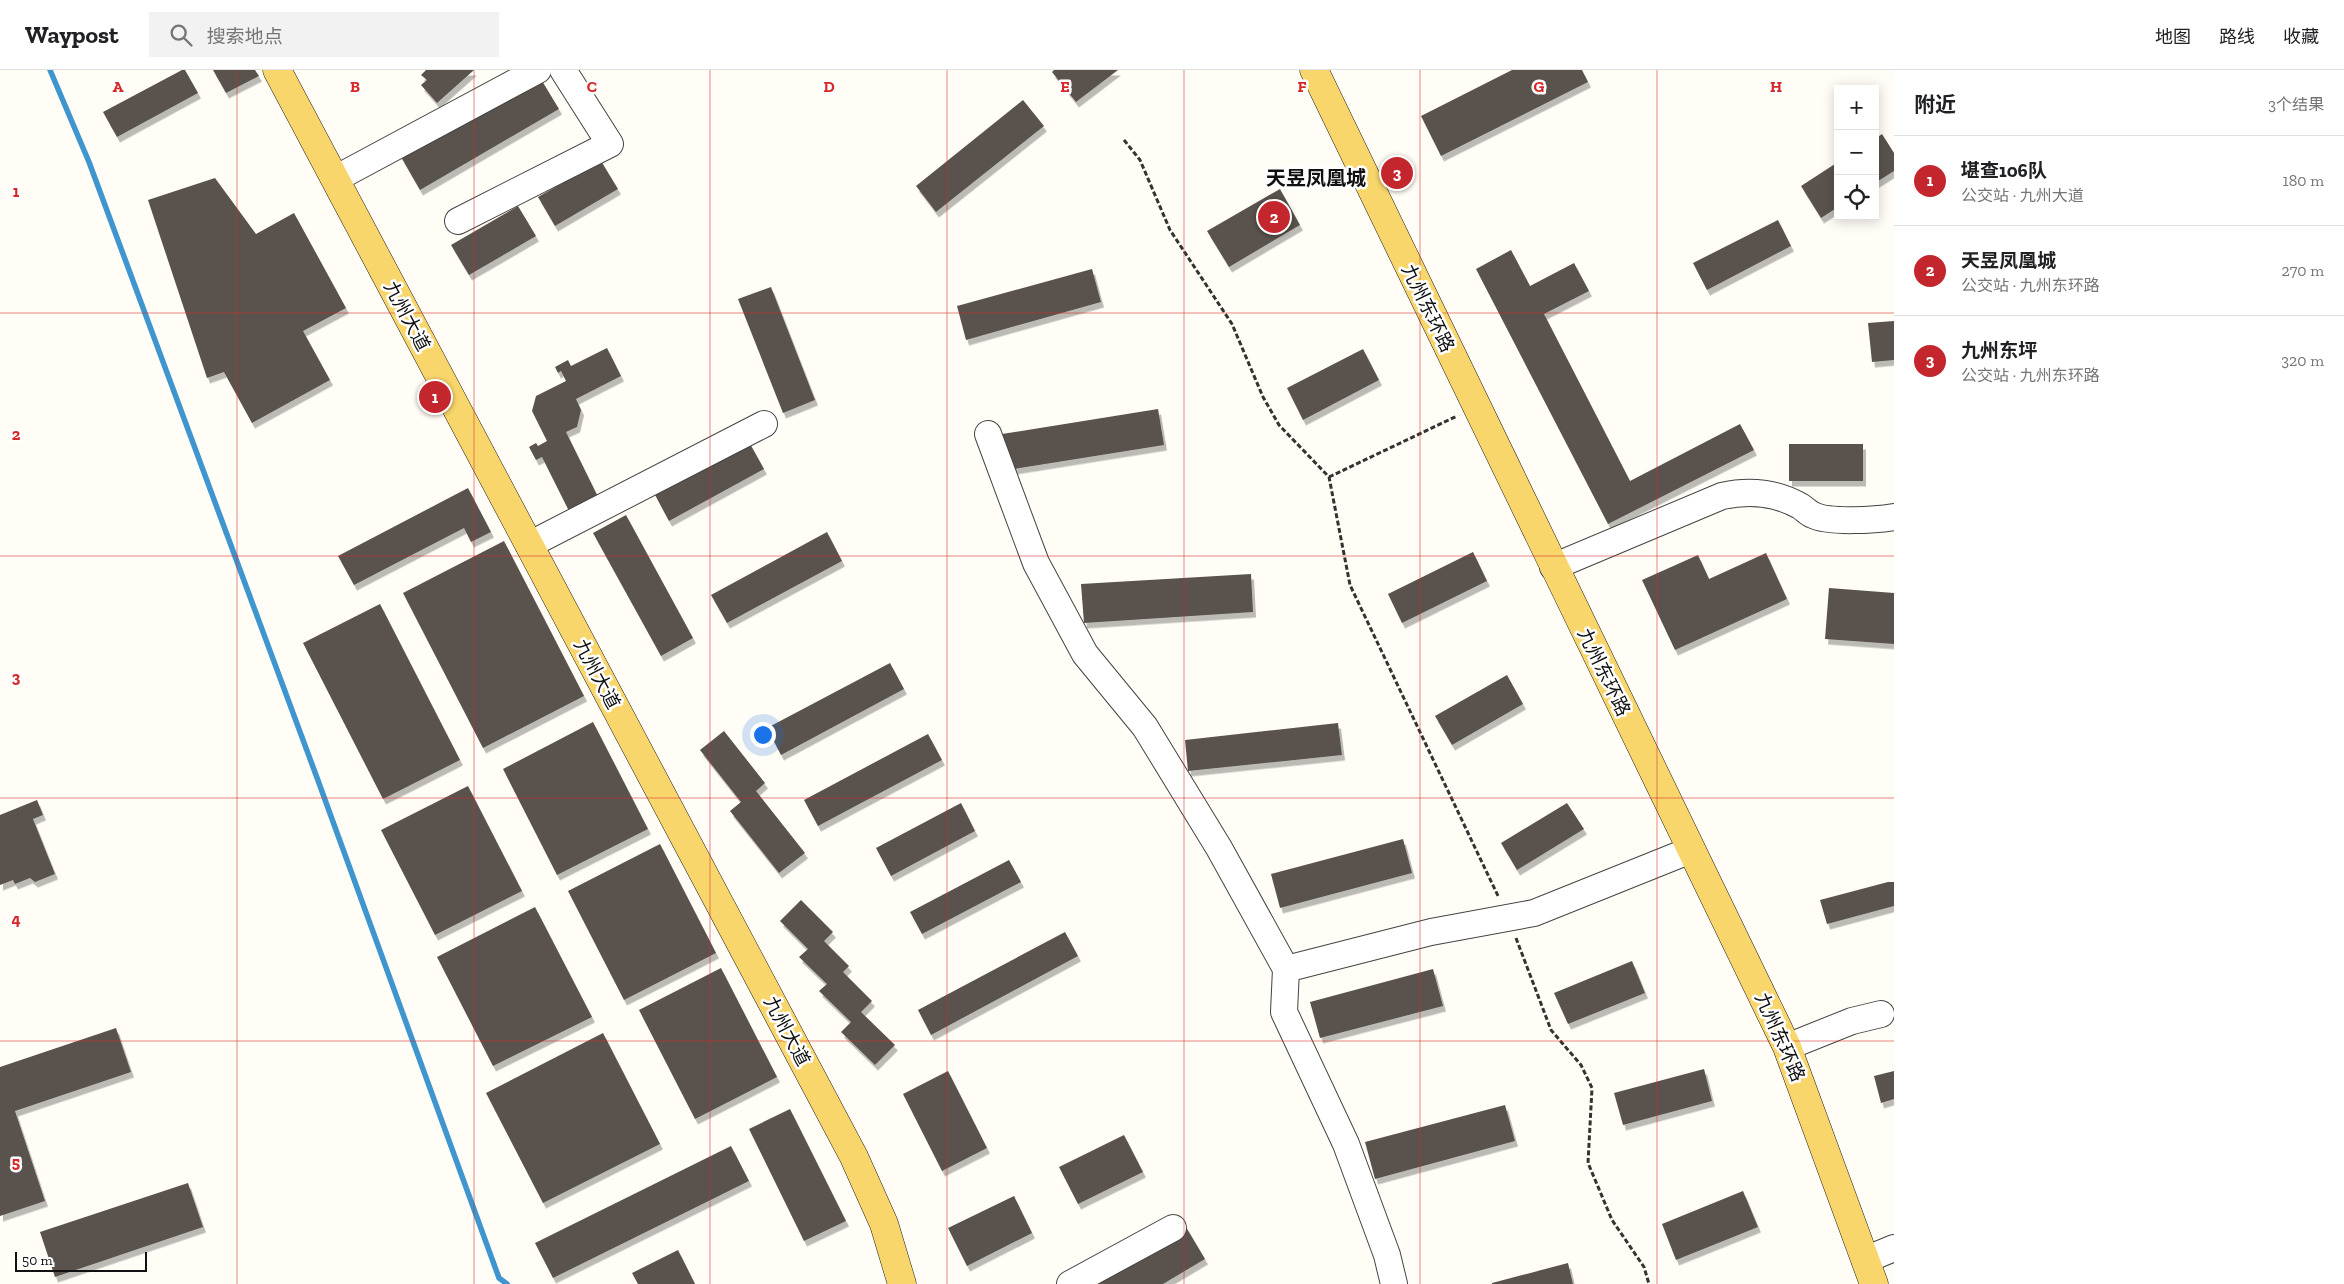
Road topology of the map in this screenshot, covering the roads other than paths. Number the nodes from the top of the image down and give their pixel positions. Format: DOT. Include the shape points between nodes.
graph roads {
  1 [pos="264,70"];
  2 [pos="277,70"];
  3 [pos="538,70"];
  4 [pos="563,70"];
  5 [pos="1314,70"];
  6 [pos="335,179"];
  7 [pos="458,222"];
  8 [pos="764,424"];
  9 [pos="988,434"];
  10 [pos="1894,517"];
  11 [pos="529,545"];
  12 [pos="1553,567"];
  13 [pos="1691,850"];
  14 [pos="1286,969"];
  15 [pos="1882,1014"];
  16 [pos="1787,1047"];
  17 [pos="1173,1228"];
  18 [pos="1894,1248"];
  19 [pos="1869,1272"];
  20 [pos="883,1284"];
  21 [pos="902,1284"];
  22 [pos="1070,1284"];
  23 [pos="1394,1284"];
  1 -- 20 [label="main road" via="305,163 393,318 649,794 826,1139 872,1238"];
  2 -- 6 [label="main road, 九州大道"];
  3 -- 6 [label="street"];
  4 -- 7 [label="street" via="610,144"];
  5 -- 12 [label="main road, 九州东环路"];
  6 -- 11 [label="main road, 九州大道"];
  8 -- 11 [label="street"];
  9 -- 14 [label="street" via="1036,563 1085,654 1145,727 1219,848"];
  10 -- 12 [label="street" via="1858,520 1814,516 1778,496 1735,493"];
  11 -- 21 [label="main road, 九州大道" via="854,1157 884,1224"];
  12 -- 13 [label="main road, 九州东环路"];
  13 -- 14 [label="street" via="1534,913 1431,932"];
  13 -- 16 [label="main road, 九州东环路"];
  14 -- 23 [label="street" via="1284,1012 1346,1144"];
  15 -- 16 [label="street" via="1852,1021"];
  16 -- 19 [label="main road, 九州东环路"];
  17 -- 22 [label="street"];
  18 -- 19 [label="street"];
}
